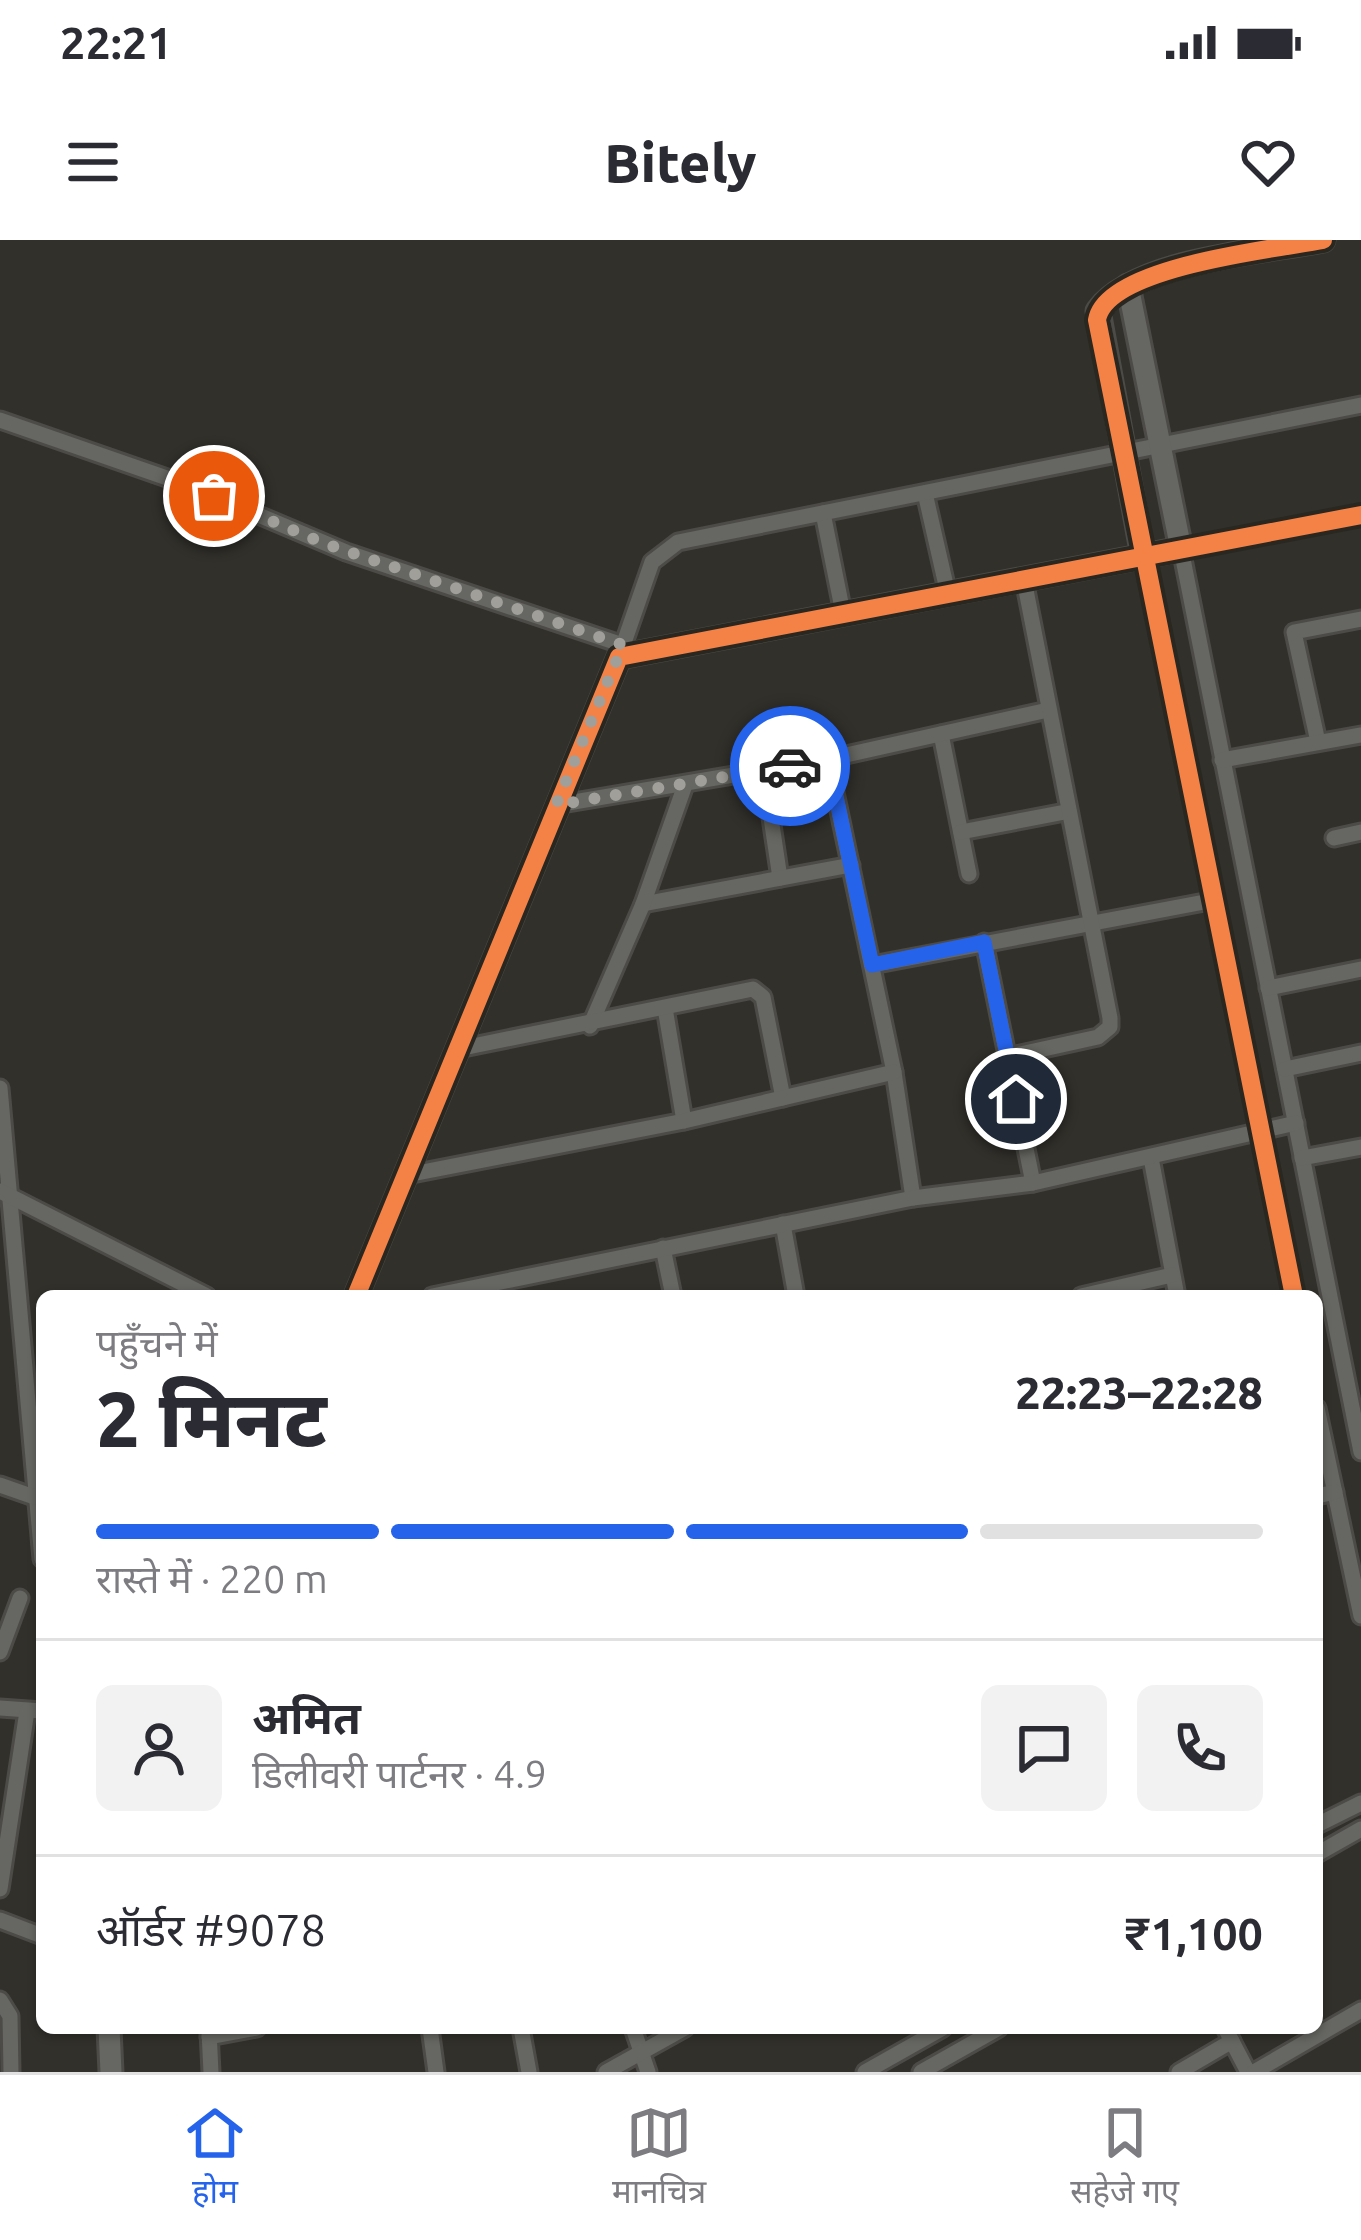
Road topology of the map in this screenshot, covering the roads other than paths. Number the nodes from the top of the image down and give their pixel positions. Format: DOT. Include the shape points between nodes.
graph roads {
  1 [pos="1323,240"];
  2 [pos="1128,286"];
  3 [pos="1361,405"];
  4 [pos="0,420"];
  5 [pos="1160,446"];
  6 [pos="1125,453"];
  7 [pos="925,493"];
  8 [pos="823,513"];
  9 [pos="1361,515"];
  10 [pos="1181,549"];
  11 [pos="1143,556"];
  12 [pos="1024,580"];
  13 [pos="948,594"];
  14 [pos="842,613"];
  15 [pos="1361,619"];
  16 [pos="621,651"];
  17 [pos="1048,710"];
  18 [pos="941,734"];
  19 [pos="1361,735"];
  20 [pos="1318,742"];
  21 [pos="828,759"];
  22 [pos="1222,760"];
  23 [pos="764,771"];
  24 [pos="685,785"];
  25 [pos="556,805"];
  26 [pos="1065,812"];
  27 [pos="961,832"];
  28 [pos="1361,832"];
  29 [pos="1334,838"];
  30 [pos="851,865"];
  31 [pos="969,874"];
  32 [pos="781,878"];
  33 [pos="1215,900"];
  34 [pos="644,904"];
  35 [pos="1089,920"];
  36 [pos="984,942"];
  37 [pos="872,965"];
  38 [pos="1361,969"];
  39 [pos="1268,988"];
  40 [pos="665,1008"];
  41 [pos="590,1026"];
  42 [pos="458,1049"];
  43 [pos="1361,1054"];
  44 [pos="1007,1057"];
  45 [pos="1285,1070"];
  46 [pos="894,1072"];
  47 [pos="0,1088"];
  48 [pos="783,1098"];
  49 [pos="2,1112"];
  50 [pos="684,1121"];
  51 [pos="1296,1123"];
  52 [pos="1259,1132"];
  53 [pos="1361,1147"];
  54 [pos="1150,1158"];
  55 [pos="1302,1158"];
  56 [pos="406,1175"];
  57 [pos="1033,1184"];
  58 [pos="7,1194"];
  59 [pos="913,1198"];
  60 [pos="783,1224"];
  61 [pos="663,1248"];
  62 [pos="1172,1275"];
  63 [pos="195,1290"];
  64 [pos="358,1290"];
  65 [pos="461,1290"];
  66 [pos="672,1290"];
  67 [pos="795,1290"];
  68 [pos="1110,1290"];
  69 [pos="1176,1290"];
  70 [pos="1293,1290"];
  71 [pos="1354,1386"];
  72 [pos="1323,1436"];
  73 [pos="1361,1452"];
  74 [pos="0,1485"];
  75 [pos="36,1488"];
  76 [pos="1335,1492"];
  77 [pos="1323,1495"];
  78 [pos="36,1498"];
  79 [pos="20,1598"];
  80 [pos="1361,1616"];
  81 [pos="0,1652"];
  82 [pos="0,1708"];
  83 [pos="34,1711"];
  84 [pos="1361,1803"];
  85 [pos="1323,1822"];
  86 [pos="1361,1829"];
  87 [pos="1323,1851"];
  88 [pos="0,1889"];
  89 [pos="0,1920"];
  90 [pos="36,1934"];
  91 [pos="0,2000"];
  92 [pos="1361,2010"];
  93 [pos="1323,2031"];
  94 [pos="109,2034"];
  95 [pos="209,2034"];
  96 [pos="431,2034"];
  97 [pos="522,2034"];
  98 [pos="634,2034"];
  99 [pos="674,2034"];
  100 [pos="933,2034"];
  101 [pos="988,2034"];
  102 [pos="1228,2034"];
  103 [pos="1318,2034"];
  104 [pos="638,2054"];
  105 [pos="11,2072"];
  106 [pos="111,2072"];
  107 [pos="211,2072"];
  108 [pos="436,2072"];
  109 [pos="529,2072"];
  110 [pos="606,2072"];
  111 [pos="647,2072"];
  112 [pos="865,2072"];
  113 [pos="921,2072"];
  114 [pos="1179,2072"];
  115 [pos="1251,2072"];
  1 -- 2 [label="street"];
  2 -- 5 [label="street"];
  2 -- 6 [label="street" via="1107,299 1097,320"];
  3 -- 5 [label="street"];
  4 -- 16 [label="street"];
  5 -- 6 [label="street"];
  5 -- 10 [label="street"];
  6 -- 7 [label="street"];
  6 -- 11 [label="street"];
  7 -- 8 [label="street"];
  7 -- 13 [label="street"];
  8 -- 14 [label="street"];
  8 -- 16 [label="street" via="668,546 652,562"];
  9 -- 10 [label="street"];
  10 -- 11 [label="street"];
  10 -- 22 [label="street"];
  11 -- 12 [label="street"];
  11 -- 33 [label="street"];
  12 -- 13 [label="street"];
  12 -- 17 [label="street"];
  13 -- 14 [label="street"];
  14 -- 16 [label="street"];
  15 -- 20 [label="street" via="1294,632"];
  16 -- 25 [label="street"];
  17 -- 18 [label="street"];
  17 -- 26 [label="street"];
  18 -- 21 [label="street"];
  18 -- 27 [label="street"];
  19 -- 20 [label="street"];
  20 -- 22 [label="street"];
  21 -- 23 [label="street"];
  21 -- 30 [label="street"];
  22 -- 39 [label="street"];
  23 -- 24 [label="street"];
  23 -- 32 [label="street"];
  24 -- 25 [label="street"];
  24 -- 34 [label="street"];
  25 -- 42 [label="street"];
  26 -- 27 [label="street"];
  26 -- 35 [label="street"];
  27 -- 31 [label="street"];
  28 -- 29 [label="street"];
  30 -- 32 [label="street"];
  30 -- 37 [label="street"];
  32 -- 34 [label="street"];
  33 -- 35 [label="street"];
  33 -- 52 [label="street"];
  34 -- 41 [label="street"];
  35 -- 36 [label="street"];
  35 -- 44 [label="street" via="1110,1027 1098,1037"];
  36 -- 37 [label="street"];
  36 -- 44 [label="street"];
  37 -- 46 [label="street"];
  38 -- 39 [label="street"];
  39 -- 45 [label="street"];
  40 -- 41 [label="street"];
  40 -- 48 [label="street" via="758,992"];
  40 -- 50 [label="street"];
  41 -- 42 [label="street"];
  42 -- 56 [label="street"];
  43 -- 45 [label="street"];
  44 -- 57 [label="street"];
  45 -- 51 [label="street"];
  46 -- 48 [label="street"];
  46 -- 59 [label="street"];
  47 -- 49 [label="street"];
  48 -- 50 [label="street"];
  49 -- 58 [label="street"];
  50 -- 56 [label="street"];
  51 -- 52 [label="street"];
  51 -- 55 [label="street"];
  52 -- 54 [label="street"];
  52 -- 70 [label="street"];
  53 -- 55 [label="street"];
  54 -- 57 [label="street"];
  54 -- 62 [label="street"];
  55 -- 71 [label="street"];
  56 -- 64 [label="street"];
  57 -- 59 [label="street"];
  58 -- 63 [label="street"];
  58 -- 75 [label="street"];
  59 -- 60 [label="street"];
  60 -- 61 [label="street"];
  60 -- 67 [label="street"];
  61 -- 65 [label="street"];
  61 -- 66 [label="street"];
  62 -- 68 [label="street"];
  62 -- 69 [label="street"];
  71 -- 73 [label="street"];
  72 -- 76 [label="street"];
  74 -- 78 [label="street"];
  76 -- 77 [label="street"];
  76 -- 80 [label="street"];
  79 -- 81 [label="street"];
  82 -- 83 [label="street"];
  83 -- 88 [label="street"];
  84 -- 85 [label="street"];
  86 -- 87 [label="street"];
  89 -- 90 [label="street"];
  91 -- 105 [label="street" via="10,2016"];
  92 -- 93 [label="street"];
  94 -- 106 [label="street"];
  95 -- 107 [label="street"];
  96 -- 108 [label="street"];
  97 -- 109 [label="street"];
  98 -- 104 [label="street"];
  99 -- 104 [label="street"];
  100 -- 112 [label="street"];
  101 -- 113 [label="street"];
  102 -- 114 [label="street"];
  102 -- 115 [label="street"];
  103 -- 115 [label="street"];
  104 -- 110 [label="street"];
  104 -- 111 [label="street"];
}
